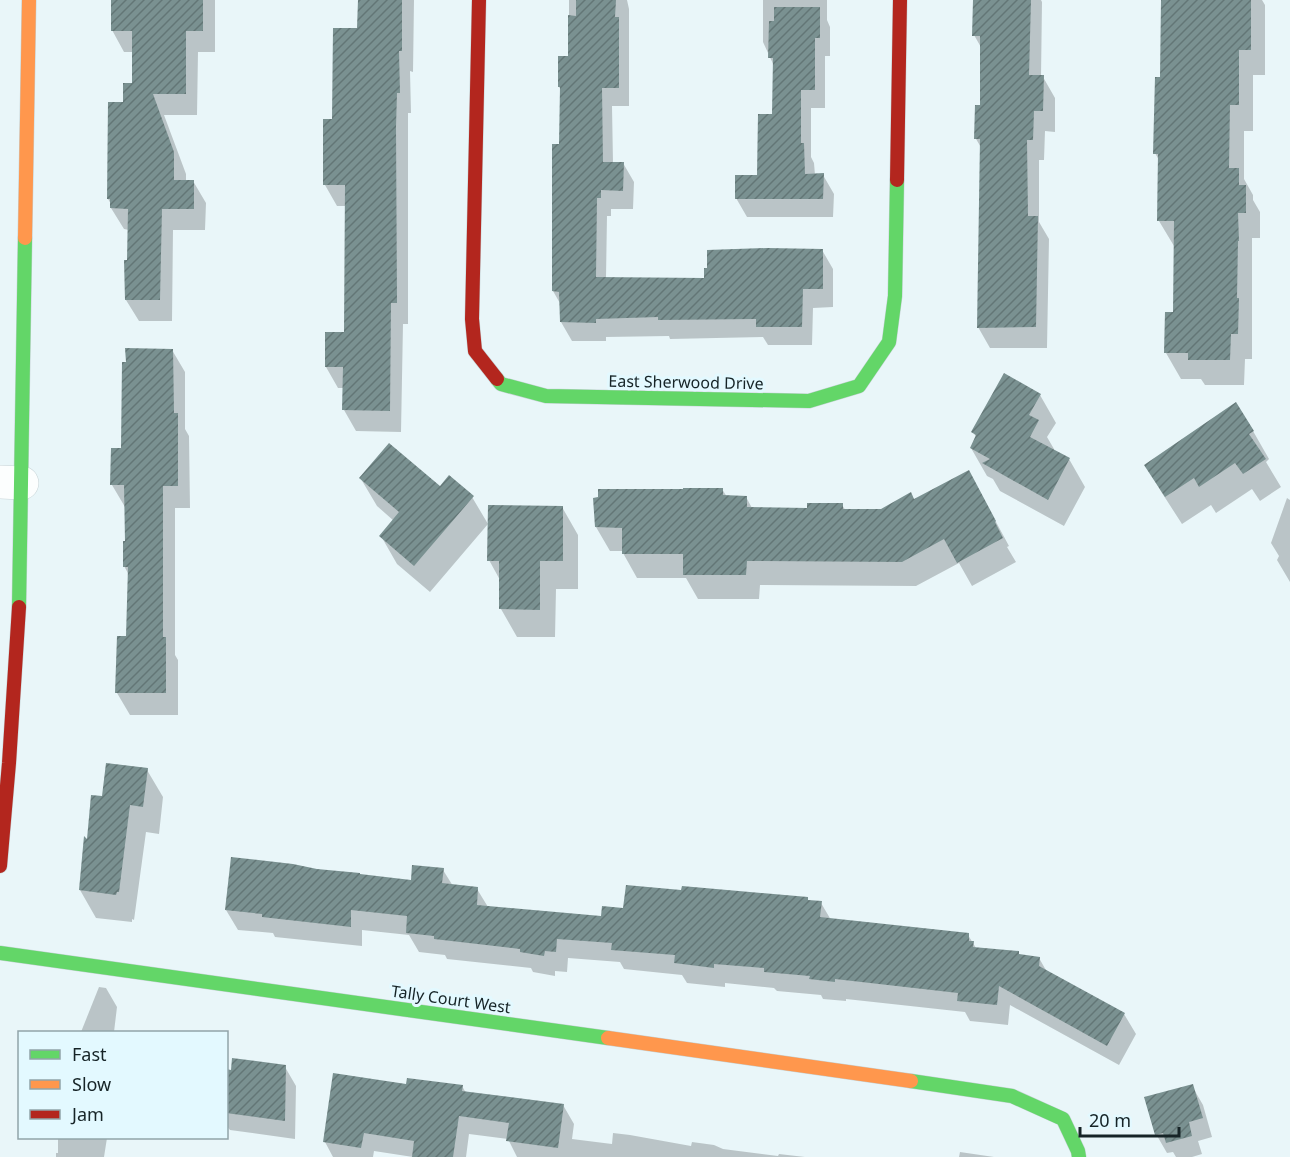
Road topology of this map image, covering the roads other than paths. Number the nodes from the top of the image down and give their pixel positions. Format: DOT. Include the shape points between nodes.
graph roads {
  1 [pos="29,0"];
  2 [pos="479,0"];
  3 [pos="900,0"];
  4 [pos="11,482"];
  5 [pos="0,866"];
  6 [pos="0,953"];
  7 [pos="1079,1157"];
  1 -- 4 [label="street"];
  2 -- 3 [label="street, East Sherwood Drive" via="472,319 475,351 501,384 546,396 809,401 859,386 889,342 895,296"];
  4 -- 5 [label="street" via="19,604"];
  6 -- 7 [label="street, Tally Court West" via="1012,1096 1063,1119"];
}
